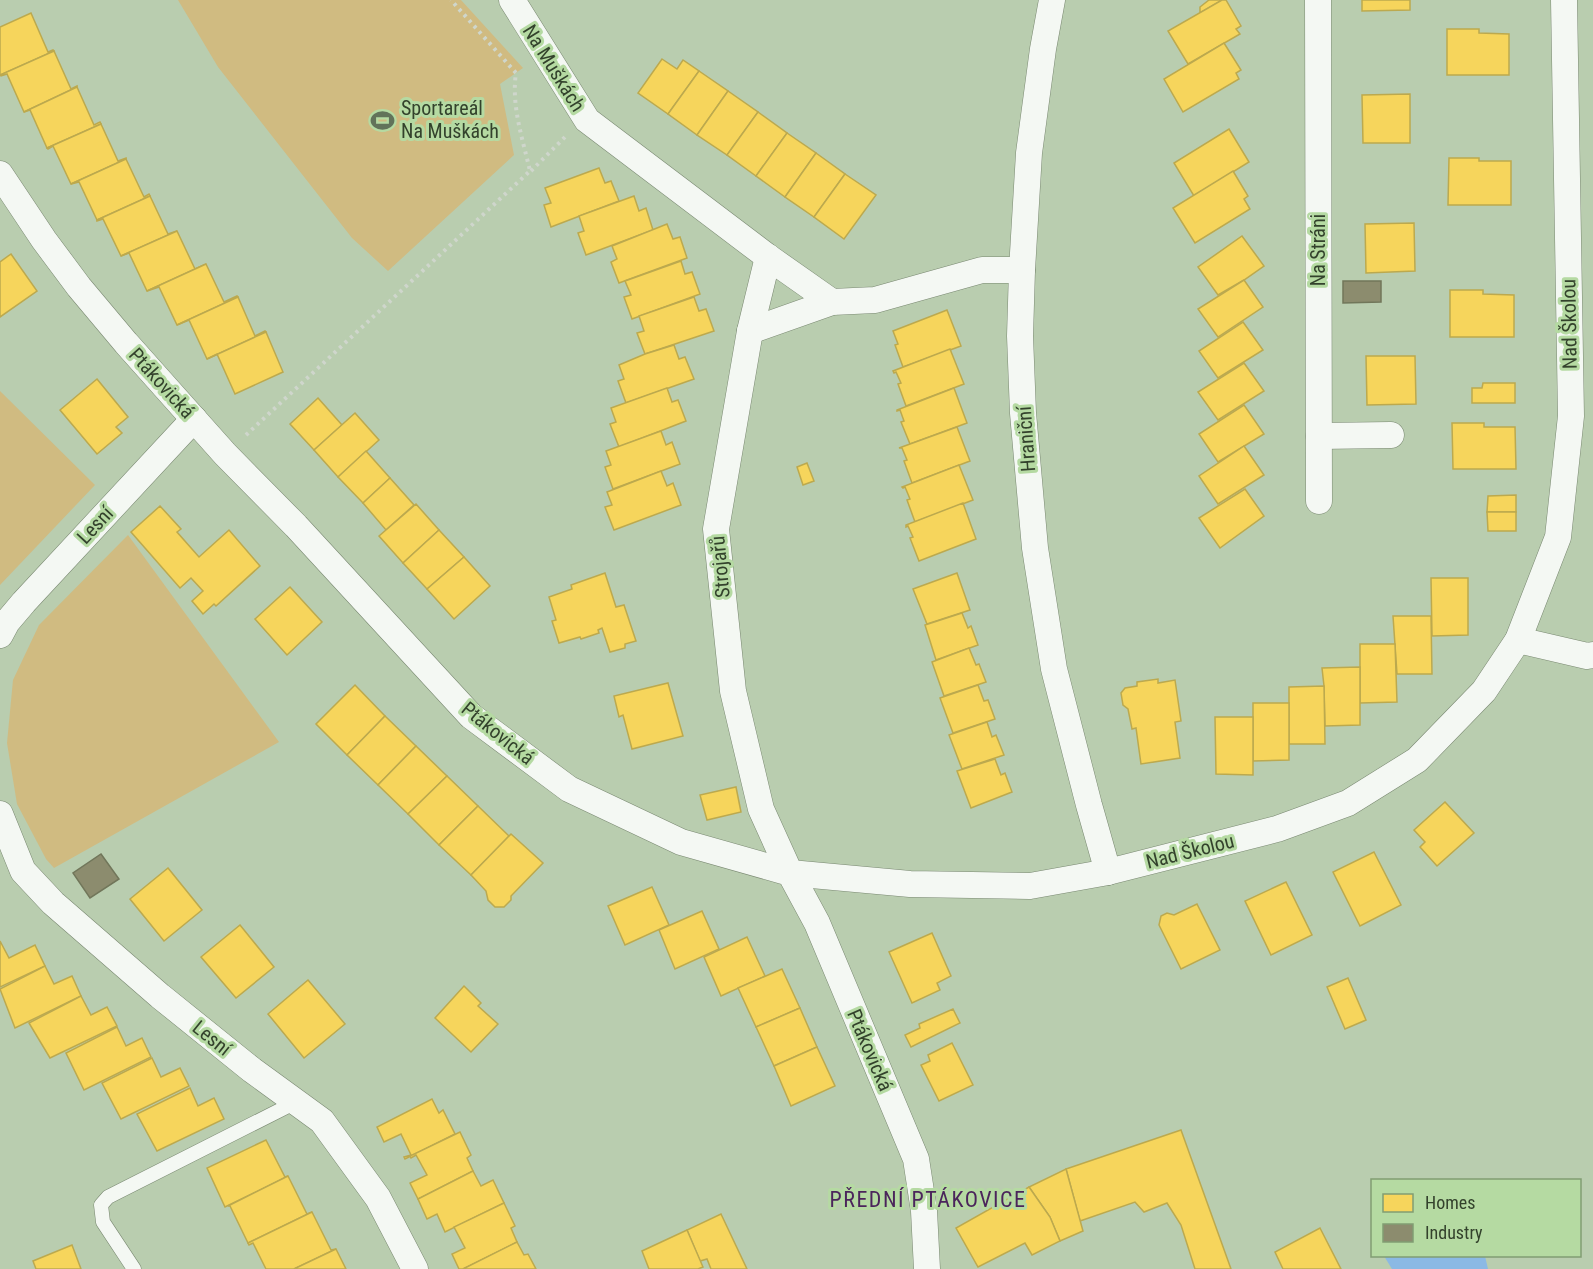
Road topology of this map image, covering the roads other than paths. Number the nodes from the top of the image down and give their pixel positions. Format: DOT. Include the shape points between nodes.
graph roads {
  1 [pos="512,0"];
  2 [pos="1052,0"];
  3 [pos="1318,0"];
  4 [pos="1564,0"];
  5 [pos="0,174"];
  6 [pos="768,257"];
  7 [pos="1022,270"];
  8 [pos="832,302"];
  9 [pos="750,331"];
  10 [pos="194,419"];
  11 [pos="1391,435"];
  12 [pos="1319,436"];
  13 [pos="1319,501"];
  14 [pos="0,635"];
  15 [pos="1518,640"];
  16 [pos="1593,655"];
  17 [pos="0,814"];
  18 [pos="1108,872"];
  19 [pos="789,873"];
  20 [pos="296,1102"];
  21 [pos="134,1269"];
  22 [pos="415,1269"];
  23 [pos="927,1269"];
  1 -- 6 [label="street, Na Muškách" via="587,120"];
  2 -- 7 [label="street, Hraniční" via="1029,153"];
  3 -- 12 [label="street, Na Stráni"];
  4 -- 15 [label="street, Nad Školou" via="1571,416 1558,537"];
  5 -- 10 [label="street, Ptákovická" via="78,287"];
  6 -- 8 [label="street, Na Muškách"];
  6 -- 9 [label="street, Strojařů"];
  7 -- 8 [label="street" via="982,270 875,300"];
  7 -- 18 [label="street, Hraniční" via="1023,413 1035,548 1054,669"];
  8 -- 9 [label="street"];
  9 -- 19 [label="street, Strojařů" via="716,529 733,691 761,809"];
  10 -- 14 [label="street, Lesní" via="24,602"];
  10 -- 19 [label="street, Ptákovická" via="471,716 569,789 681,842"];
  11 -- 12 [label="street"];
  12 -- 13 [label="street, Na Stráni"];
  15 -- 16 [label="street"];
  15 -- 18 [label="street, Nad Školou" via="1485,691 1417,760 1348,803 1277,829"];
  17 -- 20 [label="street, Lesní" via="23,871 53,903 160,996"];
  18 -- 19 [label="street, Nad Školou" via="1030,886 910,884"];
  19 -- 23 [label="street, Ptákovická" via="817,923 916,1159"];
  20 -- 21 [label="lane" via="101,1204 103,1222"];
  20 -- 22 [label="street, Lesní" via="322,1121 378,1198"];
}
